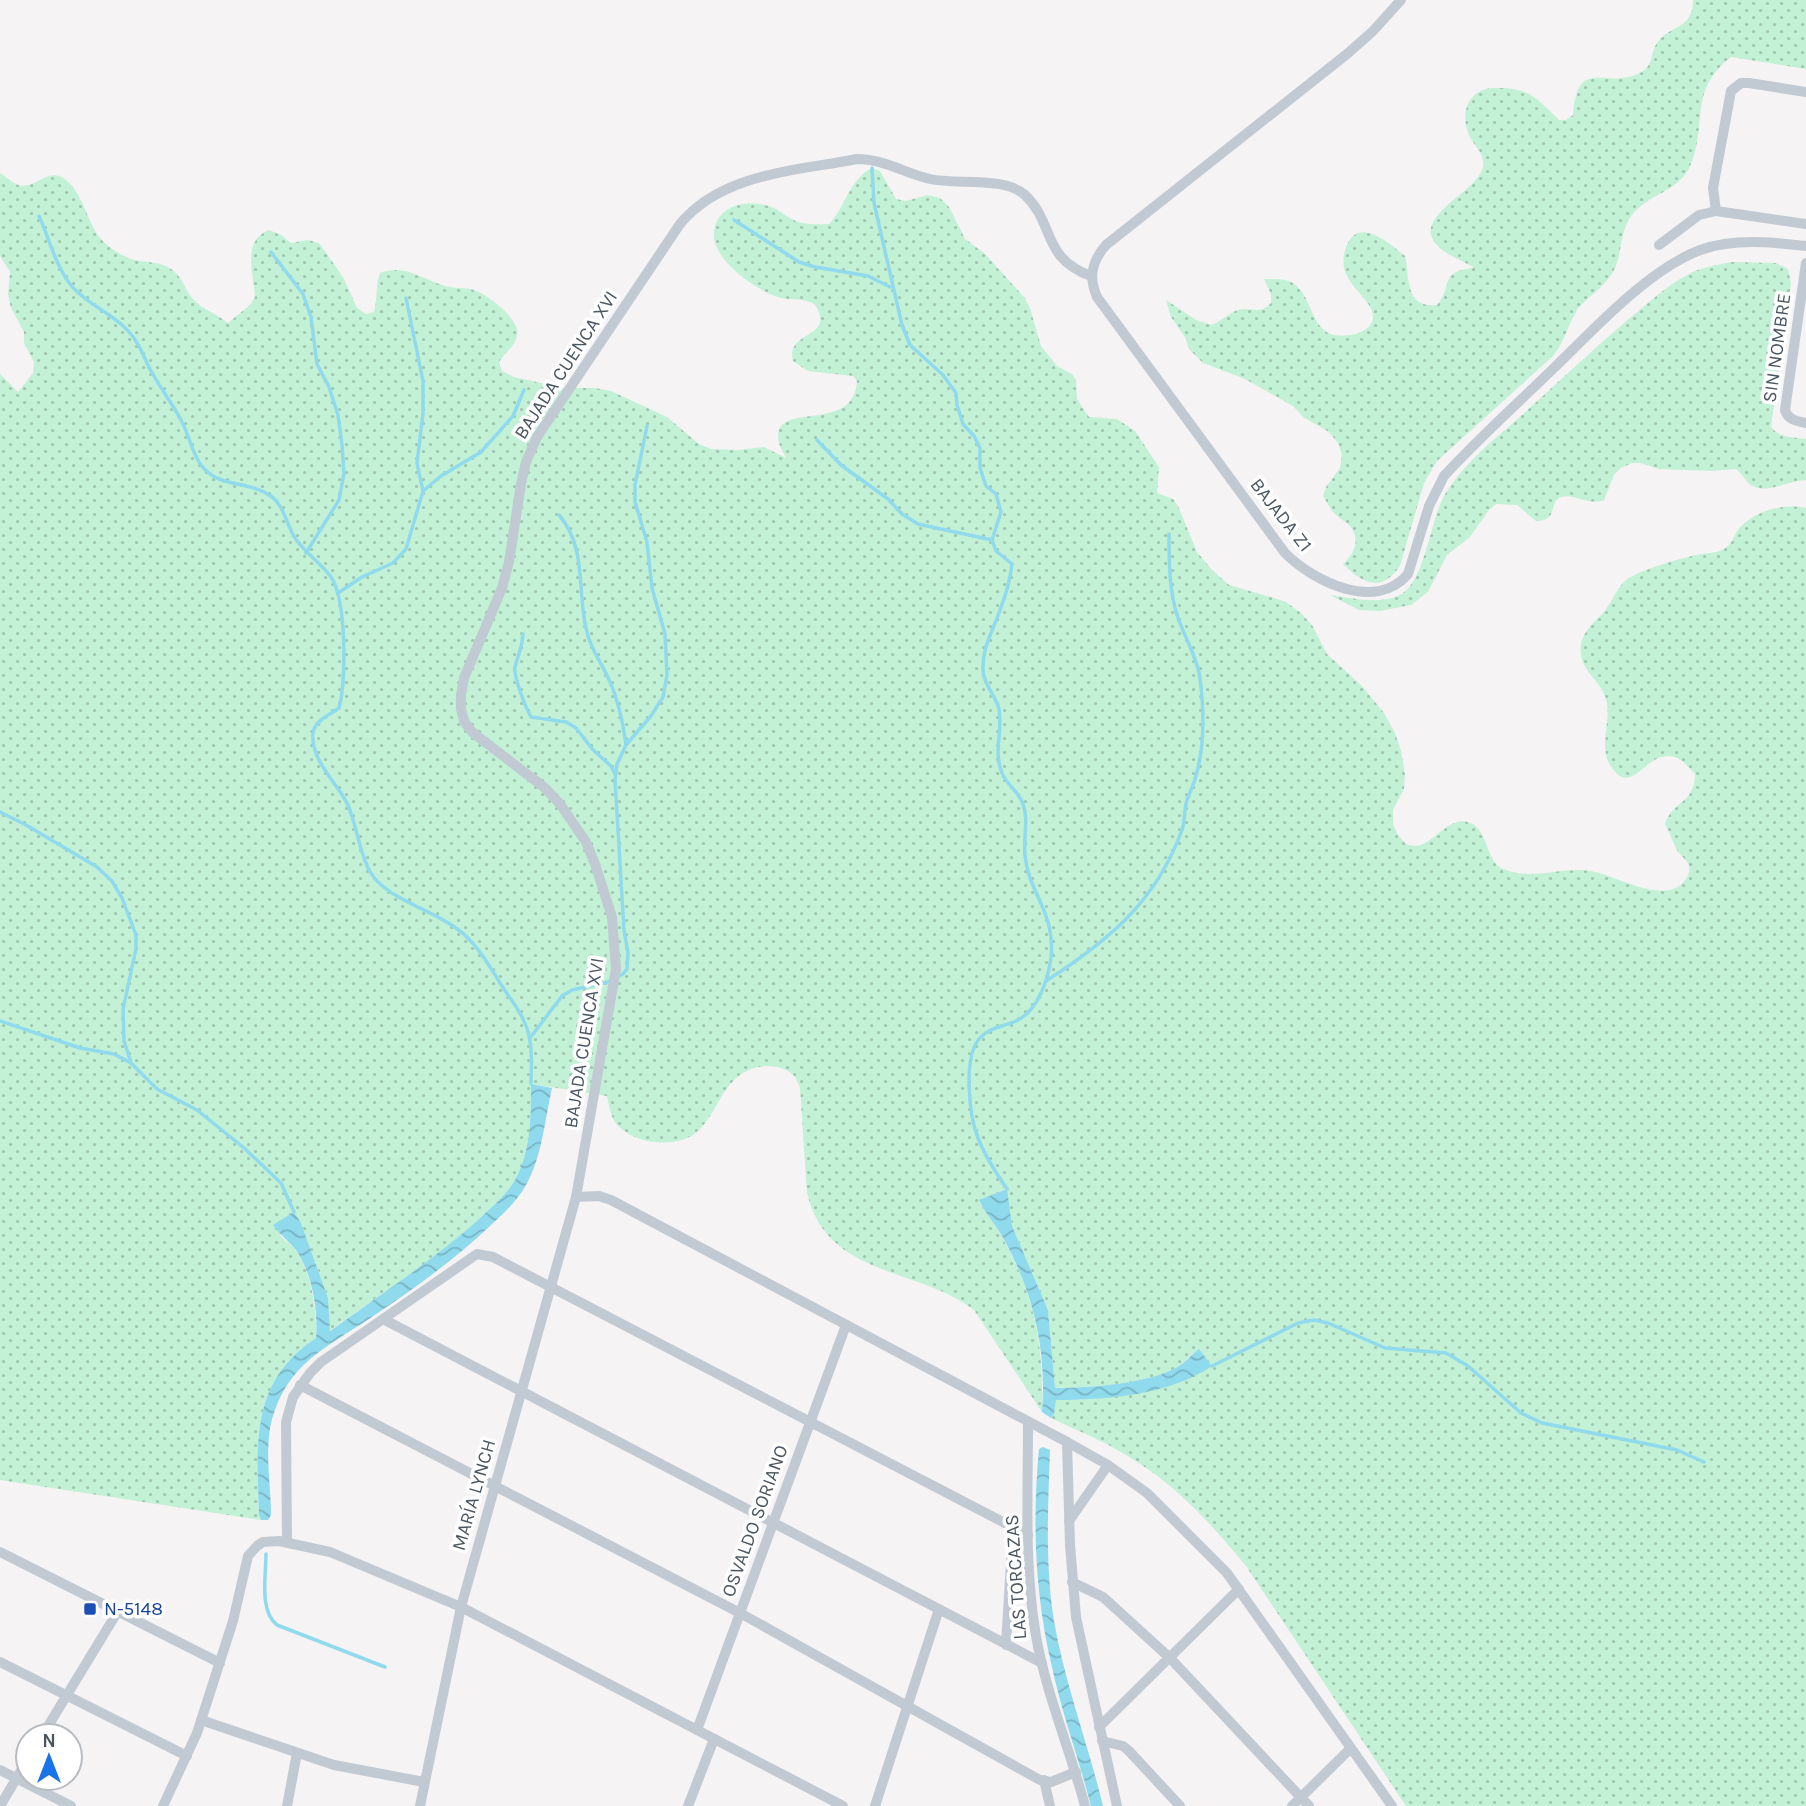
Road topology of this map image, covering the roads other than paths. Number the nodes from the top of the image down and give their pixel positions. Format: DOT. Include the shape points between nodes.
graph roads {
  1 [pos="1401,0"];
  2 [pos="1806,92"];
  3 [pos="1716,211"];
  4 [pos="1806,224"];
  5 [pos="1659,245"];
  6 [pos="1806,246"];
  7 [pos="1806,263"];
  8 [pos="1091,276"];
  9 [pos="1806,423"];
  10 [pos="576,1197"];
  11 [pos="551,1287"];
  12 [pos="383,1319"];
  13 [pos="846,1325"];
  14 [pos="300,1385"];
  15 [pos="522,1391"];
  16 [pos="810,1422"];
  17 [pos="1028,1422"];
  18 [pos="1067,1443"];
  19 [pos="1108,1465"];
  20 [pos="495,1486"];
  21 [pos="1069,1521"];
  22 [pos="773,1523"];
  23 [pos="1013,1528"];
  24 [pos="1028,1535"];
  25 [pos="287,1542"];
  26 [pos="0,1552"];
  27 [pos="1072,1582"];
  28 [pos="1239,1589"];
  29 [pos="461,1607"];
  30 [pos="939,1609"];
  31 [pos="118,1611"];
  32 [pos="740,1613"];
  33 [pos="1006,1645"];
  34 [pos="1170,1658"];
  35 [pos="0,1662"];
  36 [pos="220,1663"];
  37 [pos="1042,1663"];
  38 [pos="67,1695"];
  39 [pos="907,1706"];
  40 [pos="201,1720"];
  41 [pos="51,1722"];
  42 [pos="1099,1727"];
  43 [pos="697,1730"];
  44 [pos="714,1739"];
  45 [pos="1102,1741"];
  46 [pos="1350,1749"];
  47 [pos="297,1753"];
  48 [pos="187,1756"];
  49 [pos="1076,1772"];
  50 [pos="1044,1780"];
  51 [pos="14,1782"];
  52 [pos="425,1783"];
  53 [pos="42,1792"];
  54 [pos="1301,1797"];
  55 [pos="0,1805"];
  56 [pos="71,1806"];
  57 [pos="163,1806"];
  58 [pos="287,1806"];
  59 [pos="420,1806"];
  60 [pos="688,1806"];
  61 [pos="843,1806"];
  62 [pos="875,1806"];
  63 [pos="1050,1806"];
  64 [pos="1085,1806"];
  65 [pos="1118,1806"];
  66 [pos="1180,1806"];
  67 [pos="1292,1806"];
  68 [pos="1309,1806"];
  69 [pos="1392,1806"];
  1 -- 8 [label="street" via="1347,54 1106,245"];
  2 -- 3 [label="street" via="1749,83 1731,91 1713,188"];
  3 -- 4 [label="street"];
  3 -- 5 [label="street" via="1699,215"];
  6 -- 8 [label="street, BAJADA Z1" via="1717,245 1675,263 1630,297 1444,475 1429,506 1408,574 1379,592 1326,582 1285,553 1097,297"];
  7 -- 9 [label="street, SIN NOMBRE" via="1784,410 1791,419"];
  8 -- 10 [label="street, BAJADA CUENCA XVI" via="1074,270 1060,257 1027,196 1013,186 929,179 871,159 745,181 692,209 537,437 526,462 502,588 464,678 461,709 472,732 560,804 586,842 612,917 616,969"];
  10 -- 11 [label="street, MARÍA LYNCH"];
  10 -- 13 [label="street" via="611,1200"];
  11 -- 12 [label="street" via="493,1257 477,1254"];
  11 -- 15 [label="street, MARÍA LYNCH"];
  11 -- 16 [label="street"];
  12 -- 14 [label="street" via="321,1362"];
  12 -- 15 [label="street"];
  13 -- 16 [label="street, OSVALDO SORIANO"];
  13 -- 17 [label="street"];
  14 -- 20 [label="street"];
  14 -- 25 [label="street" via="286,1422"];
  15 -- 20 [label="street, MARÍA LYNCH"];
  15 -- 22 [label="street"];
  16 -- 22 [label="street, OSVALDO SORIANO"];
  16 -- 23 [label="street"];
  17 -- 18 [label="street"];
  17 -- 24 [label="street, LAS TORCAZAS"];
  18 -- 19 [label="street"];
  18 -- 21 [label="street"];
  19 -- 21 [label="street"];
  19 -- 28 [label="street" via="1166,1511"];
  20 -- 29 [label="street, MARÍA LYNCH"];
  20 -- 32 [label="street"];
  21 -- 27 [label="street"];
  22 -- 30 [label="street"];
  22 -- 32 [label="street, OSVALDO SORIANO"];
  23 -- 24 [label="street"];
  23 -- 33 [label="street"];
  24 -- 37 [label="street, LAS TORCAZAS" via="1032,1613"];
  25 -- 29 [label="street" via="330,1552"];
  25 -- 36 [label="street" via="263,1542 248,1556"];
  26 -- 31 [label="street"];
  27 -- 34 [label="street" via="1103,1597"];
  27 -- 42 [label="street"];
  28 -- 34 [label="street"];
  28 -- 46 [label="street"];
  29 -- 43 [label="street"];
  29 -- 52 [label="street, MARÍA LYNCH"];
  30 -- 33 [label="street"];
  30 -- 39 [label="street"];
  31 -- 36 [label="street"];
  31 -- 38 [label="street"];
  32 -- 39 [label="street"];
  32 -- 43 [label="street, OSVALDO SORIANO"];
  33 -- 37 [label="street"];
  34 -- 42 [label="street"];
  34 -- 54 [label="street"];
  35 -- 38 [label="street"];
  36 -- 40 [label="street"];
  37 -- 49 [label="street, LAS TORCAZAS"];
  38 -- 41 [label="street"];
  38 -- 48 [label="street"];
  39 -- 50 [label="street"];
  39 -- 62 [label="street"];
  40 -- 47 [label="street"];
  40 -- 48 [label="street"];
  42 -- 45 [label="street"];
  43 -- 44 [label="street"];
  44 -- 60 [label="street"];
  44 -- 61 [label="street"];
  45 -- 65 [label="street"];
  45 -- 66 [label="street" via="1123,1746"];
  46 -- 54 [label="street"];
  46 -- 69 [label="street"];
  47 -- 52 [label="street"];
  47 -- 58 [label="street"];
  48 -- 57 [label="street"];
  49 -- 50 [label="street" via="1051,1782"];
  49 -- 64 [label="street, LAS TORCAZAS"];
  50 -- 63 [label="street"];
  51 -- 55 [label="street"];
  52 -- 59 [label="street, MARÍA LYNCH"];
  53 -- 56 [label="street"];
  54 -- 67 [label="street"];
  54 -- 68 [label="street"];
}
